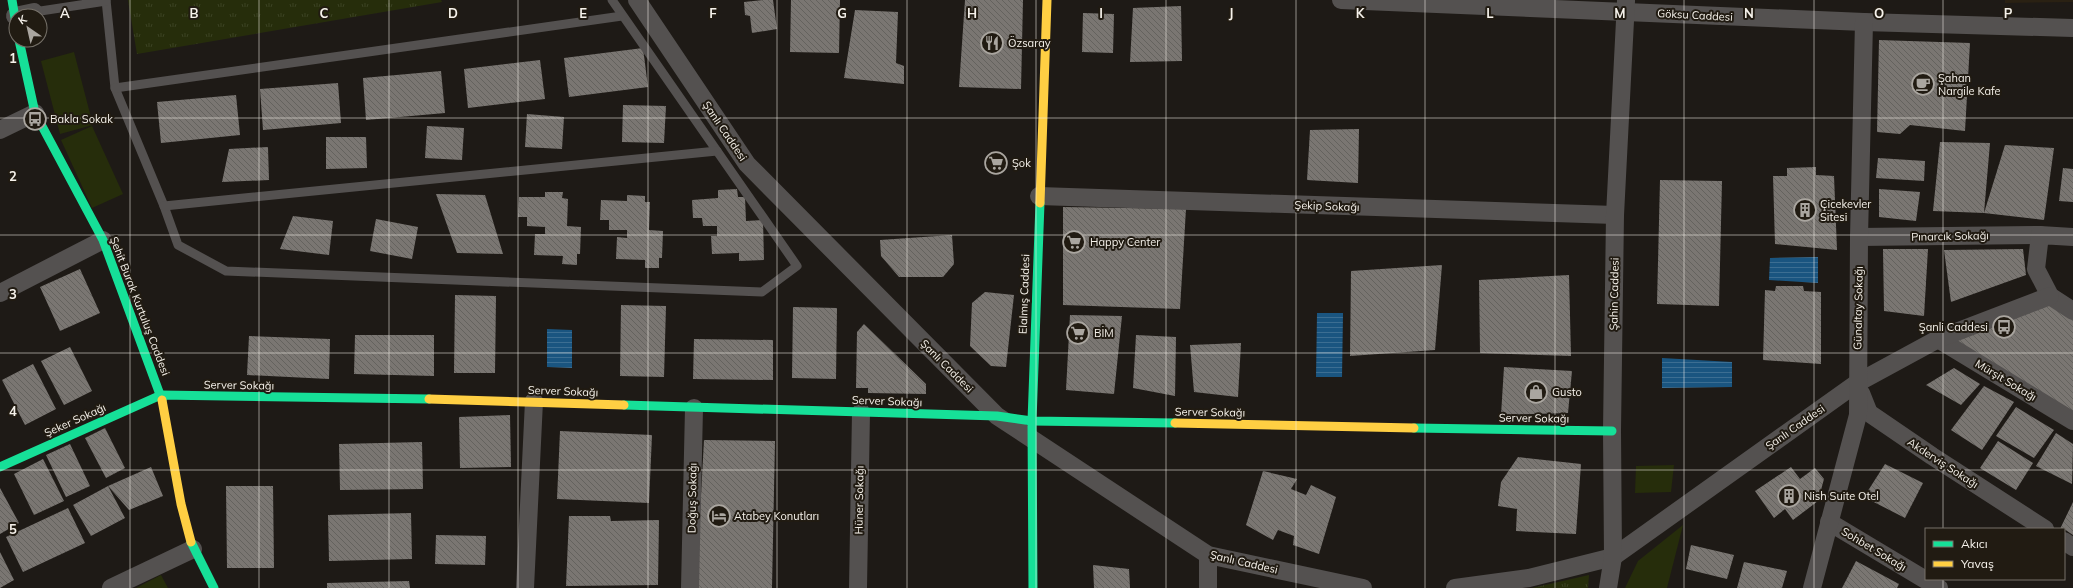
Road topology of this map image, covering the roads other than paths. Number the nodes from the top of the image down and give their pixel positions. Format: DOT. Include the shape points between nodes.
graph roads {
  1 [pos="106,0"];
  2 [pos="612,0"];
  3 [pos="637,0"];
  4 [pos="1047,0"];
  5 [pos="1341,0"];
  6 [pos="1626,6"];
  7 [pos="48,10"];
  8 [pos="622,16"];
  9 [pos="1864,22"];
  10 [pos="2073,28"];
  11 [pos="21,48"];
  12 [pos="115,88"];
  13 [pos="35,114"];
  14 [pos="0,130"];
  15 [pos="717,151"];
  16 [pos="1040,196"];
  17 [pos="164,206"];
  18 [pos="1615,215"];
  19 [pos="2040,235"];
  20 [pos="1859,237"];
  21 [pos="2073,237"];
  22 [pos="103,240"];
  23 [pos="0,293"];
  24 [pos="2050,296"];
  25 [pos="2073,311"];
  26 [pos="1938,339"];
  27 [pos="1857,383"];
  28 [pos="160,395"];
  29 [pos="534,401"];
  30 [pos="694,408"];
  31 [pos="861,412"];
  32 [pos="997,416"];
  33 [pos="1032,421"];
  34 [pos="2073,421"];
  35 [pos="1612,431"];
  36 [pos="1033,439"];
  37 [pos="0,467"];
  38 [pos="1829,522"];
  39 [pos="2043,528"];
  40 [pos="193,549"];
  41 [pos="1208,555"];
  42 [pos="1613,557"];
  43 [pos="1925,579"];
  44 [pos="1927,580"];
  45 [pos="111,588"];
  46 [pos="214,588"];
  47 [pos="525,588"];
  48 [pos="690,588"];
  49 [pos="858,588"];
  50 [pos="1033,588"];
  51 [pos="1208,588"];
  52 [pos="1363,588"];
  53 [pos="1454,588"];
  54 [pos="1608,588"];
  55 [pos="1812,588"];
  56 [pos="1940,588"];
  1 -- 7 [label="lane"];
  1 -- 12 [label="lane"];
  2 -- 8 [label="lane"];
  3 -- 32 [label="street, Şanlı Caddesi" via="747,164"];
  4 -- 16 [label="street, Elalmış Caddesi"];
  5 -- 6 [label="street, Göksu Caddesi"];
  6 -- 9 [label="street, Göksu Caddesi"];
  6 -- 18 [label="street, Şahin Caddesi"];
  8 -- 12 [label="lane"];
  8 -- 15 [label="lane"];
  9 -- 10 [label="street, Göksu Caddesi"];
  9 -- 20 [label="street, Günaltay Sokağı"];
  11 -- 13 [label="street, Şehit Burak Kurtuluş Caddesi"];
  12 -- 17 [label="lane"];
  13 -- 14 [label="street"];
  13 -- 22 [label="street, Şehit Burak Kurtuluş Caddesi"];
  15 -- 17 [label="lane"];
  15 -- 17 [label="lane" via="798,266 762,292 226,271 178,245"];
  16 -- 18 [label="street, Şekip Sokağı"];
  16 -- 33 [label="street, Elalmış Caddesi"];
  18 -- 35 [label="street, Şahin Caddesi"];
  19 -- 20 [label="street, Pınarcık Sokağı"];
  19 -- 21 [label="street"];
  19 -- 24 [label="street" via="2036,269"];
  20 -- 27 [label="street, Günaltay Sokağı"];
  22 -- 23 [label="street"];
  22 -- 28 [label="street, Şehit Burak Kurtuluş Caddesi"];
  24 -- 25 [label="street"];
  24 -- 26 [label="street, Şanlı Caddesi"];
  26 -- 27 [label="street, Şanlı Caddesi"];
  26 -- 34 [label="street, Mürşit Sokağı"];
  27 -- 38 [label="street, Günaltay Sokağı" via="1858,415"];
  27 -- 39 [label="street, Akderviş Sokağı" via="1869,413"];
  27 -- 42 [label="street, Şanlı Caddesi"];
  28 -- 29 [label="street, Server Sokağı"];
  28 -- 37 [label="street, Şeker Sokağı"];
  28 -- 40 [label="street, Şehit Burak Kurtuluş Caddesi" via="181,504"];
  29 -- 30 [label="street, Server Sokağı"];
  29 -- 47 [label="street"];
  30 -- 31 [label="street, Server Sokağı"];
  30 -- 48 [label="street, Doğuş Sokağı"];
  31 -- 32 [label="street, Server Sokağı"];
  31 -- 49 [label="street, Hüner Sokağı"];
  32 -- 33 [label="street, Server Sokağı"];
  32 -- 36 [label="street, Şanlı Caddesi"];
  33 -- 35 [label="street, Server Sokağı"];
  33 -- 36 [label="street, Elalmış Caddesi"];
  35 -- 42 [label="street, Şahin Caddesi"];
  36 -- 41 [label="street, Şanlı Caddesi"];
  36 -- 50 [label="street, Elalmış Caddesi"];
  38 -- 43 [label="street, Sohbet Sokağı"];
  38 -- 55 [label="street, Günaltay Sokağı"];
  40 -- 45 [label="street"];
  40 -- 46 [label="street, Şehit Burak Kurtuluş Caddesi"];
  41 -- 51 [label="street"];
  41 -- 52 [label="street, Şanlı Caddesi"];
  42 -- 53 [label="street, Şanlı Caddesi" via="1529,578"];
  42 -- 54 [label="street, Şahin Caddesi"];
  44 -- 56 [label="street, Sohbet Sokağı"];
}
